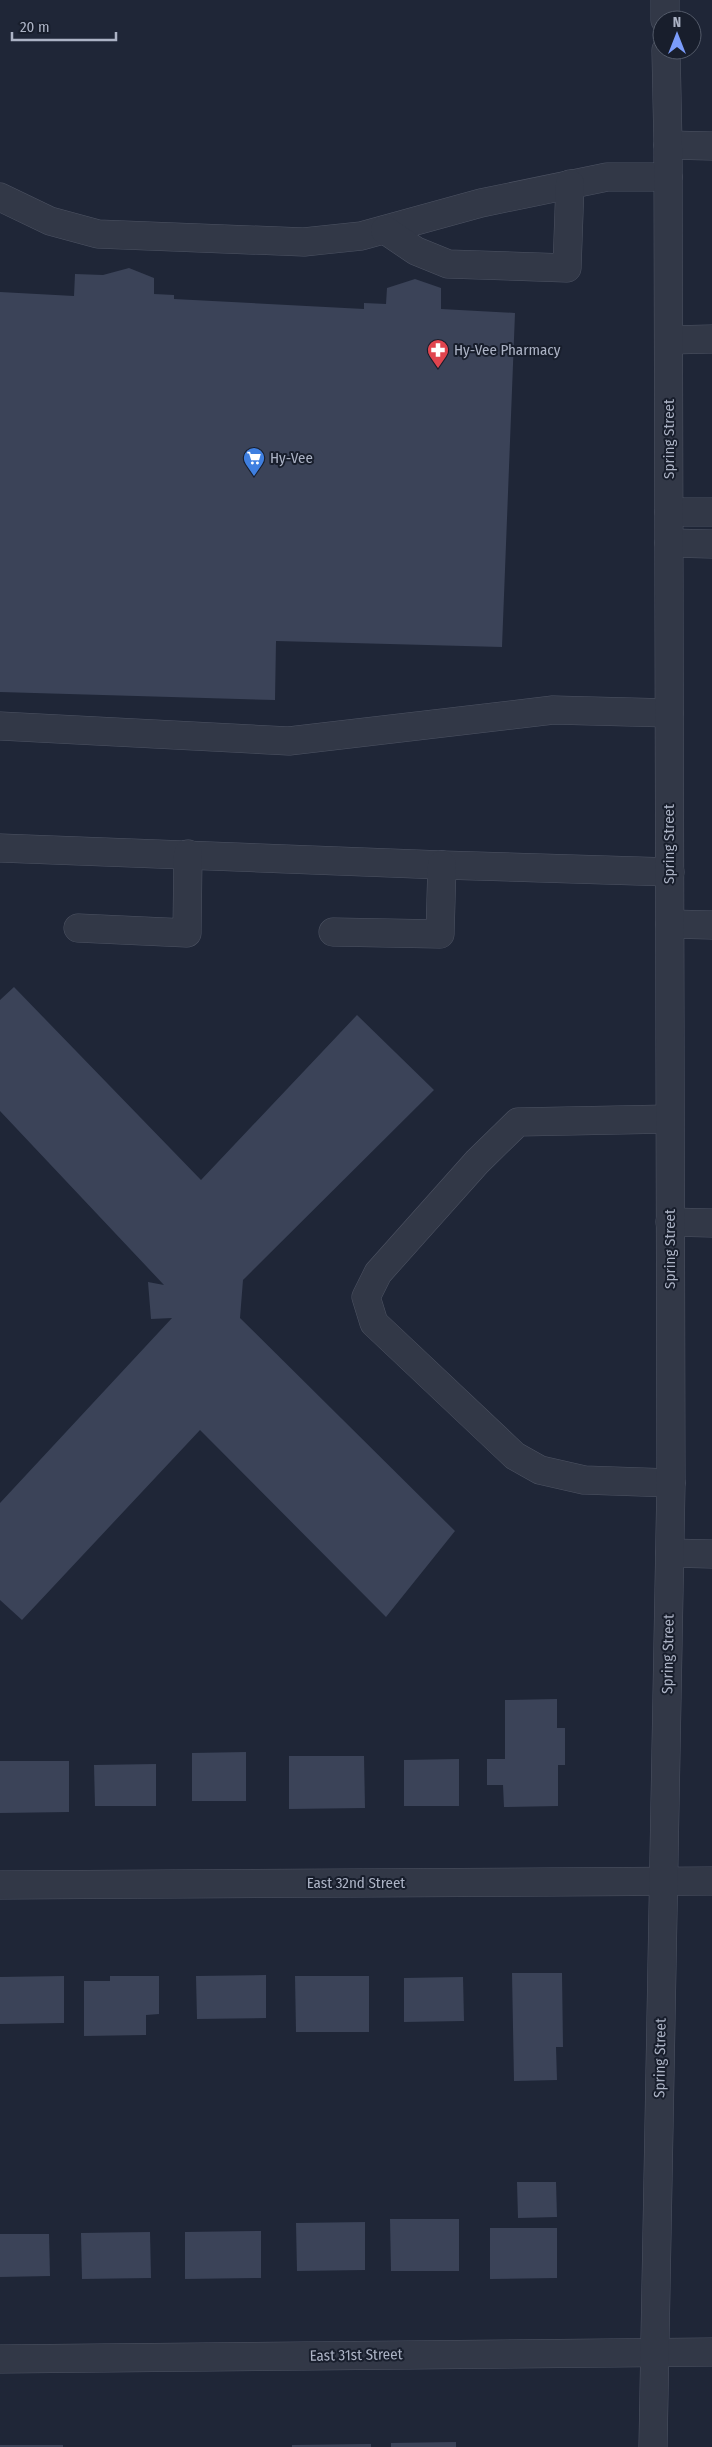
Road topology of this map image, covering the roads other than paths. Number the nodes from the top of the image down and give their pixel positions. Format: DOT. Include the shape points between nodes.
graph roads {
  1 [pos="666,60"];
  2 [pos="668,145"];
  3 [pos="712,146"];
  4 [pos="668,177"];
  5 [pos="570,184"];
  6 [pos="0,197"];
  7 [pos="385,230"];
  8 [pos="712,339"];
  9 [pos="669,340"];
  10 [pos="669,512"];
  11 [pos="712,512"];
  12 [pos="669,543"];
  13 [pos="712,544"];
  14 [pos="669,713"];
  15 [pos="0,726"];
  16 [pos="0,848"];
  17 [pos="188,854"];
  18 [pos="442,866"];
  19 [pos="670,872"];
  20 [pos="670,924"];
  21 [pos="712,925"];
  22 [pos="78,928"];
  23 [pos="333,932"];
  24 [pos="669,1119"];
  25 [pos="670,1222"];
  26 [pos="712,1223"];
  27 [pos="671,1483"];
  28 [pos="670,1553"];
  29 [pos="712,1554"];
  30 [pos="663,1881"];
  31 [pos="712,1881"];
  32 [pos="0,1885"];
  33 [pos="655,2352"];
  34 [pos="712,2352"];
  35 [pos="0,2359"];
  36 [pos="653,2447"];
  1 -- 2 [label="street, Spring Street"];
  2 -- 3 [label="street"];
  2 -- 4 [label="street, Spring Street"];
  4 -- 5 [label="street" via="608,178"];
  4 -- 9 [label="street, Spring Street"];
  5 -- 7 [label="street"];
  5 -- 7 [label="street" via="567,268 448,264 416,251"];
  6 -- 7 [label="street" via="50,221 98,234 304,242"];
  8 -- 9 [label="street"];
  9 -- 10 [label="street, Spring Street"];
  10 -- 11 [label="street"];
  10 -- 12 [label="street, Spring Street"];
  12 -- 13 [label="street"];
  12 -- 14 [label="street, Spring Street"];
  14 -- 15 [label="street" via="553,710 289,741"];
  14 -- 19 [label="street, Spring Street"];
  16 -- 17 [label="street"];
  17 -- 18 [label="street"];
  17 -- 22 [label="street" via="187,933"];
  18 -- 19 [label="street"];
  18 -- 23 [label="street" via="440,934"];
  19 -- 20 [label="street, Spring Street"];
  20 -- 21 [label="street"];
  20 -- 24 [label="street, Spring Street"];
  24 -- 25 [label="street, Spring Street"];
  24 -- 27 [label="street" via="518,1122 477,1162 378,1273 366,1297 374,1323 515,1456 540,1470 584,1480"];
  25 -- 26 [label="street"];
  25 -- 27 [label="street, Spring Street"];
  27 -- 28 [label="street, Spring Street"];
  28 -- 29 [label="street"];
  28 -- 30 [label="street, Spring Street"];
  30 -- 31 [label="street, East 32nd Street"];
  30 -- 32 [label="street, East 32nd Street"];
  30 -- 33 [label="street, Spring Street"];
  33 -- 34 [label="street, East 31st Street"];
  33 -- 35 [label="street, East 31st Street"];
  33 -- 36 [label="street, Spring Street"];
}
